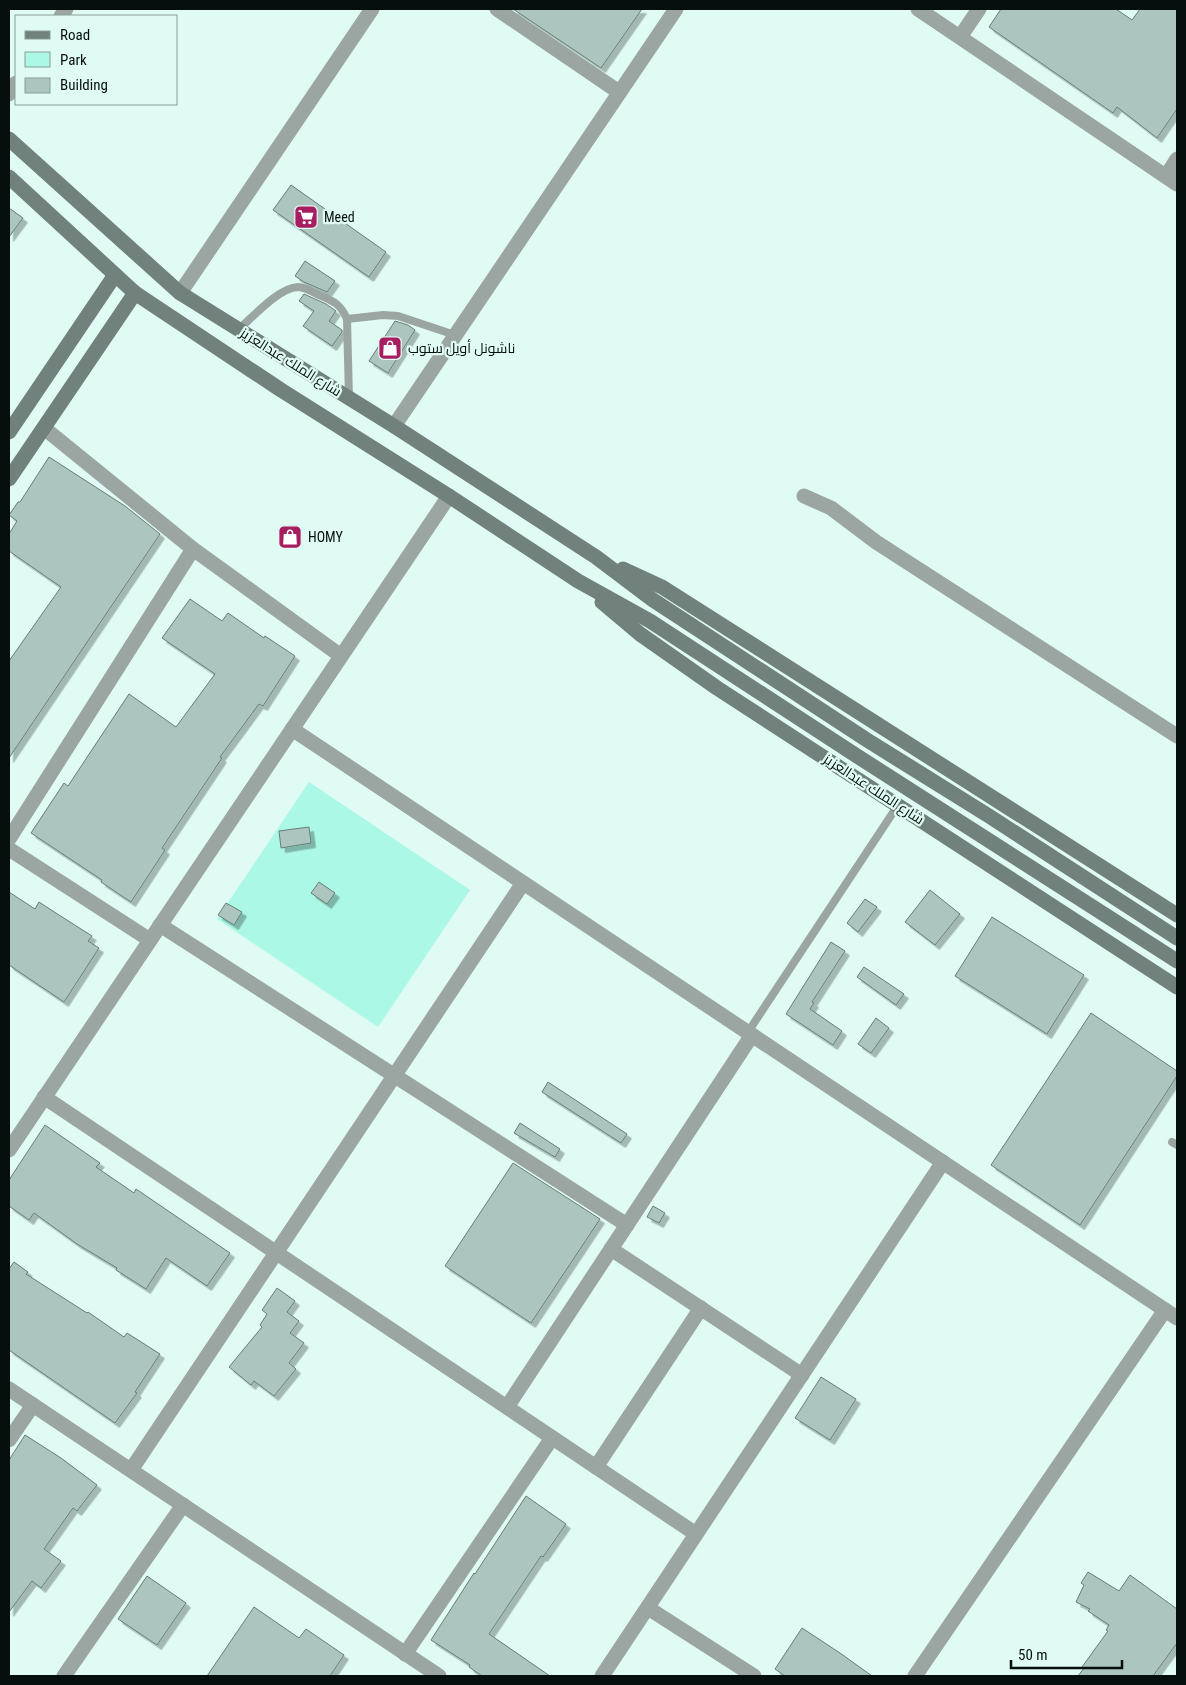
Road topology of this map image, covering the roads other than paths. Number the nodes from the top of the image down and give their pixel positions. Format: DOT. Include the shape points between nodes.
graph roads {
  1 [pos="372,9"];
  2 [pos="497,9"];
  3 [pos="676,9"];
  4 [pos="918,9"];
  5 [pos="979,9"];
  6 [pos="514,14"];
  7 [pos="960,37"];
  8 [pos="619,92"];
  9 [pos="9,139"];
  10 [pos="1177,159"];
  11 [pos="9,177"];
  12 [pos="1172,180"];
  13 [pos="115,275"];
  14 [pos="135,293"];
  15 [pos="180,293"];
  16 [pos="347,319"];
  17 [pos="238,330"];
  18 [pos="455,335"];
  19 [pos="349,398"];
  20 [pos="394,426"];
  21 [pos="44,428"];
  22 [pos="9,432"];
  23 [pos="9,479"];
  24 [pos="449,496"];
  25 [pos="804,496"];
  26 [pos="192,549"];
  27 [pos="596,557"];
  28 [pos="578,581"];
  29 [pos="341,656"];
  30 [pos="292,729"];
  31 [pos="1177,736"];
  32 [pos="898,805"];
  33 [pos="9,839"];
  34 [pos="9,849"];
  35 [pos="523,883"];
  36 [pos="1177,915"];
  37 [pos="160,925"];
  38 [pos="1177,938"];
  39 [pos="150,940"];
  40 [pos="1177,961"];
  41 [pos="1177,987"];
  42 [pos="750,1034"];
  43 [pos="394,1075"];
  44 [pos="44,1097"];
  45 [pos="9,1150"];
  46 [pos="943,1162"];
  47 [pos="627,1224"];
  48 [pos="611,1249"];
  49 [pos="276,1253"];
  50 [pos="701,1308"];
  51 [pos="1171,1314"];
  52 [pos="802,1375"];
  53 [pos="9,1389"];
  54 [pos="33,1405"];
  55 [pos="507,1407"];
  56 [pos="552,1438"];
  57 [pos="9,1440"];
  58 [pos="596,1467"];
  59 [pos="131,1470"];
  60 [pos="183,1505"];
  61 [pos="696,1534"];
  62 [pos="648,1608"];
  63 [pos="405,1654"];
  64 [pos="64,1676"];
  65 [pos="439,1676"];
  66 [pos="602,1676"];
  67 [pos="754,1676"];
  68 [pos="915,1676"];
  1 -- 15 [label="street"];
  2 -- 6 [label="street"];
  3 -- 8 [label="street"];
  4 -- 7 [label="street"];
  5 -- 7 [label="street"];
  6 -- 8 [label="street"];
  7 -- 12 [label="street"];
  8 -- 18 [label="street"];
  9 -- 15 [label="street, شارع الملك عبدالعزيز"];
  10 -- 12 [label="street"];
  11 -- 13 [label="street, شارع الملك عبدالعزيز"];
  13 -- 14 [label="street, شارع الملك عبدالعزيز"];
  13 -- 22 [label="street"];
  14 -- 21 [label="street"];
  14 -- 24 [label="street, شارع الملك عبدالعزيز"];
  15 -- 17 [label="street, شارع الملك عبدالعزيز"];
  16 -- 17 [label="lane" via="336,302 300,287 278,295"];
  16 -- 18 [label="lane" via="398,316"];
  16 -- 19 [label="lane"];
  17 -- 19 [label="street, شارع الملك عبدالعزيز"];
  18 -- 20 [label="street"];
  19 -- 20 [label="street, شارع الملك عبدالعزيز"];
  20 -- 27 [label="street, شارع الملك عبدالعزيز"];
  21 -- 23 [label="street"];
  21 -- 26 [label="street"];
  24 -- 28 [label="street, شارع الملك عبدالعزيز"];
  24 -- 29 [label="street"];
  25 -- 31 [label="street" via="830,508 876,542"];
  26 -- 29 [label="street"];
  26 -- 33 [label="street"];
  27 -- 36 [label="street, شارع الملك عبدالعزيز" via="662,587"];
  27 -- 38 [label="street, شارع الملك عبدالعزيز" via="653,600"];
  28 -- 32 [label="street, شارع الملك عبدالعزيز" via="640,634 717,688"];
  28 -- 40 [label="street, شارع الملك عبدالعزيز" via="650,621"];
  29 -- 30 [label="street"];
  30 -- 35 [label="street"];
  30 -- 37 [label="street"];
  32 -- 41 [label="street, شارع الملك عبدالعزيز"];
  32 -- 42 [label="lane"];
  34 -- 39 [label="street"];
  35 -- 42 [label="street"];
  35 -- 43 [label="street"];
  37 -- 39 [label="street"];
  37 -- 43 [label="street"];
  39 -- 44 [label="street"];
  42 -- 46 [label="street"];
  42 -- 47 [label="street"];
  43 -- 47 [label="street"];
  43 -- 49 [label="street"];
  44 -- 45 [label="street"];
  44 -- 49 [label="street"];
  46 -- 51 [label="street"];
  46 -- 52 [label="street"];
  47 -- 48 [label="street"];
  48 -- 50 [label="street"];
  48 -- 55 [label="street"];
  49 -- 55 [label="street"];
  49 -- 59 [label="street"];
  50 -- 52 [label="street"];
  50 -- 58 [label="street"];
  51 -- 68 [label="street"];
  52 -- 61 [label="street"];
  53 -- 54 [label="street"];
  54 -- 57 [label="street"];
  54 -- 59 [label="street"];
  55 -- 56 [label="street"];
  56 -- 58 [label="street"];
  56 -- 63 [label="street"];
  58 -- 61 [label="street"];
  59 -- 60 [label="street"];
  60 -- 63 [label="street"];
  60 -- 64 [label="street"];
  61 -- 62 [label="street"];
  62 -- 66 [label="street"];
  62 -- 67 [label="street"];
  63 -- 65 [label="street"];
}
